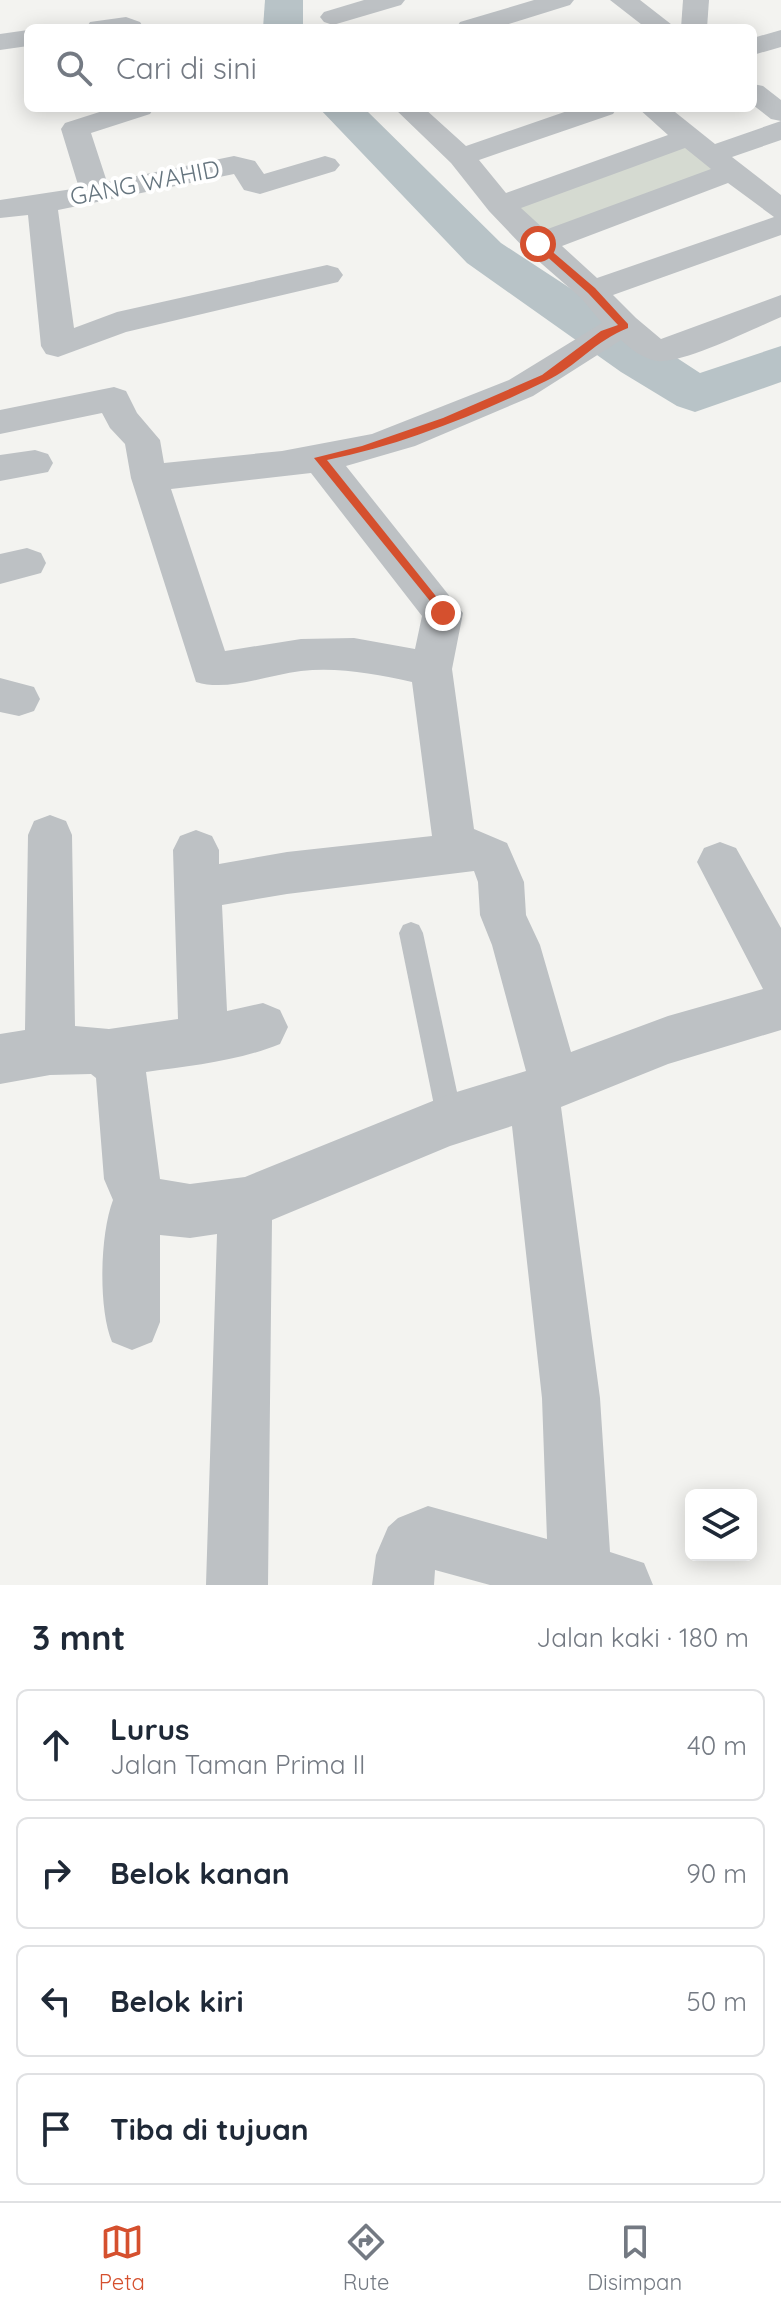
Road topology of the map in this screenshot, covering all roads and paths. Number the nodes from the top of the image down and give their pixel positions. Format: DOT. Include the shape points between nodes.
graph roads {
  1 [pos="392,0"];
  2 [pos="561,0"];
  3 [pos="623,0"];
  4 [pos="696,0"];
  5 [pos="529,10"];
  6 [pos="333,15"];
  7 [pos="482,24"];
  8 [pos="546,24"];
  9 [pos="657,24"];
  10 [pos="694,24"];
  11 [pos="781,38"];
  12 [pos="24,39"];
  13 [pos="0,42"];
  14 [pos="757,46"];
  15 [pos="114,112"];
  16 [pos="414,112"];
  17 [pos="591,112"];
  18 [pos="657,112"];
  19 [pos="781,130"];
  20 [pos="711,155"];
  21 [pos="461,157"];
  22 [pos="325,165"];
  23 [pos="95,192"];
  24 [pos="42,204"];
  25 [pos="500,205"];
  26 [pos="0,209"];
  27 [pos="781,210"];
  28 [pos="781,225"];
  29 [pos="538,244"];
  30 [pos="327,275"];
  31 [pos="592,291"];
  32 [pos="781,305"];
  33 [pos="607,335"];
  34 [pos="58,346"];
  35 [pos="73,407"];
  36 [pos="0,422"];
  37 [pos="319,458"];
  38 [pos="149,478"];
  39 [pos="431,669"];
  40 [pos="50,835"];
  41 [pos="462,853"];
  42 [pos="720,862"];
  43 [pos="411,933"];
  44 [pos="779,1004"];
  45 [pos="263,1027"];
  46 [pos="204,1040"];
  47 [pos="50,1051"];
  48 [pos="109,1053"];
  49 [pos="0,1059"];
  50 [pos="544,1088"];
  51 [pos="450,1120"];
  52 [pos="141,1198"];
  53 [pos="245,1204"];
  54 [pos="132,1322"];
  55 [pos="601,1582"];
  56 [pos="237,1585"];
  57 [pos="403,1585"];
  1 -- 6 [label="street"];
  2 -- 5 [label="street"];
  3 -- 9 [label="street"];
  4 -- 10 [label="street"];
  5 -- 7 [label="street"];
  5 -- 8 [label="street"];
  11 -- 14 [label="street"];
  12 -- 13 [label="street"];
  15 -- 23 [label="street" via="75,129"];
  16 -- 21 [label="street"];
  17 -- 21 [label="street"];
  18 -- 20 [label="street"];
  19 -- 20 [label="street"];
  20 -- 25 [label="street"];
  20 -- 27 [label="street"];
  20 -- 29 [label="street"];
  21 -- 25 [label="street"];
  22 -- 23 [label="street, GANG WAHID" via="260,185 245,167 234,165"];
  23 -- 24 [label="street, GANG WAHID"];
  24 -- 26 [label="street, GANG WAHID"];
  24 -- 34 [label="street"];
  25 -- 29 [label="street"];
  28 -- 31 [label="street"];
  29 -- 31 [label="street"];
  30 -- 34 [label="street" via="117,323"];
  31 -- 33 [label="street"];
  32 -- 33 [label="street" via="673,348 660,350"];
  33 -- 37 [label="street" via="546,377 446,420"];
  34 -- 35 [label="street" via="59,370"];
  35 -- 36 [label="street"];
  35 -- 38 [label="street" via="114,399 122,419 142,440"];
  37 -- 38 [label="street"];
  37 -- 39 [label="street" via="443,613"];
  38 -- 39 [label="street" via="211,670 340,654"];
  39 -- 41 [label="street" via="452,829"];
  40 -- 47 [label="street"];
  41 -- 46 [label="street" via="287,873 197,869"];
  41 -- 50 [label="street" via="479,850 491,857 501,882 503,915 516,945"];
  42 -- 44 [label="street"];
  43 -- 51 [label="lane"];
  44 -- 50 [label="street"];
  45 -- 46 [label="street"];
  46 -- 48 [label="street"];
  47 -- 48 [label="street"];
  47 -- 49 [label="street"];
  48 -- 52 [label="street" via="121,1071 131,1179"];
  50 -- 51 [label="street"];
  50 -- 55 [label="street" via="571,1398"];
  51 -- 53 [label="street"];
  52 -- 53 [label="street" via="155,1208 190,1211"];
  52 -- 54 [label="street" via="133,1219"];
  53 -- 56 [label="street"];
  55 -- 57 [label="street" via="428,1537 408,1550"];
}
